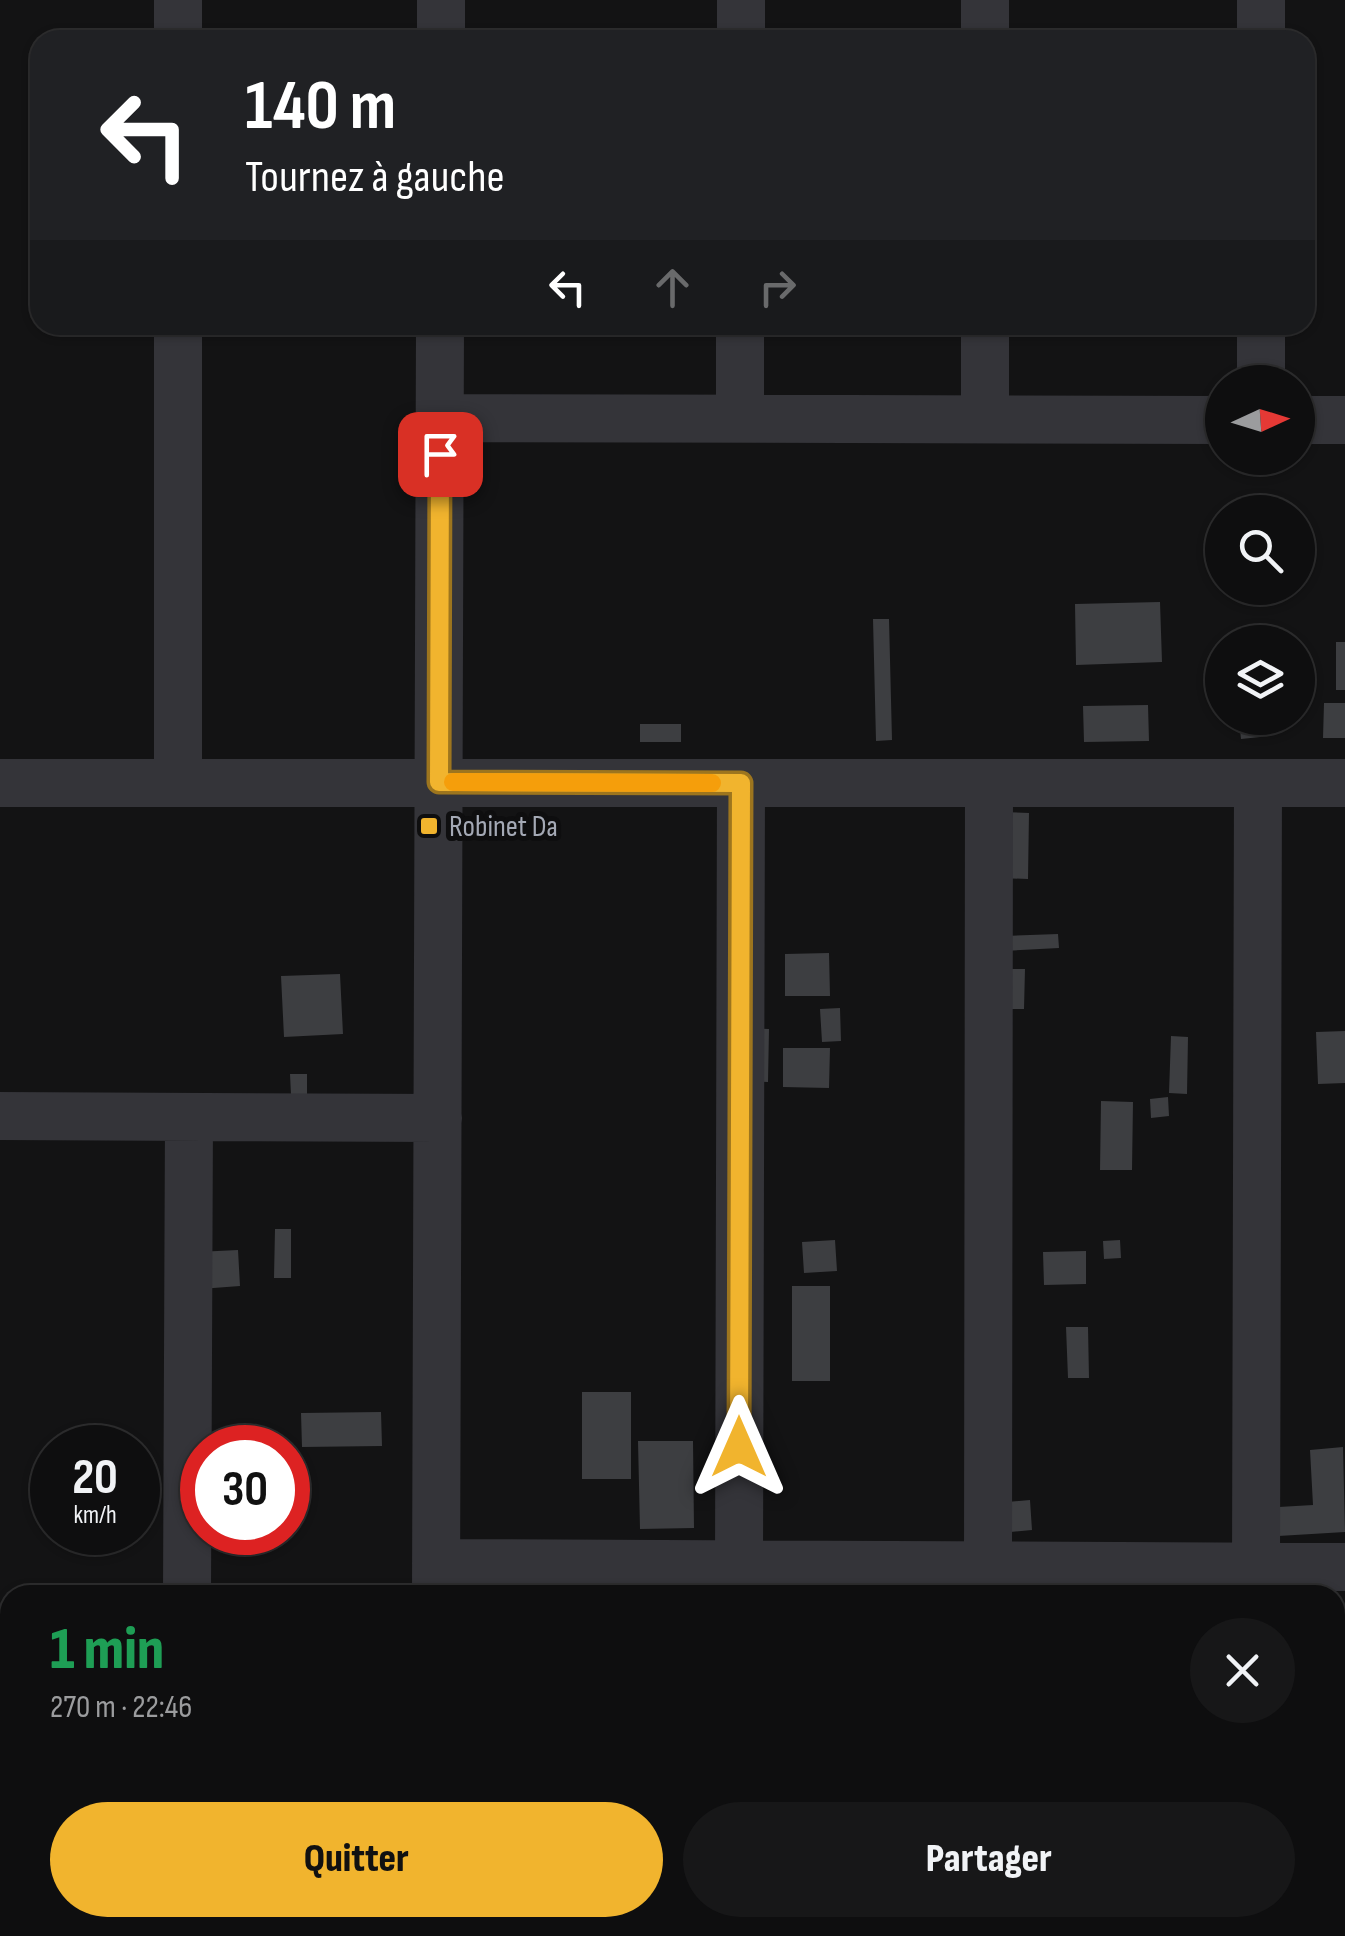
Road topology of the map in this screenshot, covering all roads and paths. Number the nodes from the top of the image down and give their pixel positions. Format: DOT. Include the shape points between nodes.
graph roads {
  1 [pos="178,0"];
  2 [pos="441,0"];
  3 [pos="741,0"];
  4 [pos="986,0"];
  5 [pos="1262,0"];
  6 [pos="178,30"];
  7 [pos="441,30"];
  8 [pos="741,30"];
  9 [pos="986,30"];
  10 [pos="1261,30"];
  11 [pos="178,335"];
  12 [pos="440,335"];
  13 [pos="740,335"];
  14 [pos="985,335"];
  15 [pos="1261,335"];
  16 [pos="1260,365"];
  17 [pos="440,418"];
  18 [pos="740,418"];
  19 [pos="985,419"];
  20 [pos="1205,420"];
  21 [pos="1315,420"];
  22 [pos="1345,420"];
  23 [pos="0,782"];
  24 [pos="178,782"];
  25 [pos="439,782"];
  26 [pos="741,783"];
  27 [pos="989,783"];
  28 [pos="1258,784"];
  29 [pos="1345,784"];
  30 [pos="0,1116"];
  31 [pos="189,1117"];
  32 [pos="438,1118"];
  33 [pos="739,1564"];
  34 [pos="988,1565"];
  35 [pos="1256,1566"];
  36 [pos="1345,1566"];
  37 [pos="436,1579"];
  38 [pos="188,1585"];
  1 -- 6 [label="street"];
  2 -- 7 [label="street"];
  3 -- 8 [label="street"];
  4 -- 9 [label="street"];
  5 -- 10 [label="street"];
  11 -- 24 [label="street"];
  12 -- 17 [label="street"];
  13 -- 18 [label="street"];
  14 -- 19 [label="street"];
  15 -- 16 [label="street"];
  17 -- 18 [label="street"];
  17 -- 25 [label="street"];
  18 -- 19 [label="street"];
  19 -- 20 [label="street"];
  21 -- 22 [label="street"];
  23 -- 24 [label="street"];
  24 -- 25 [label="street"];
  25 -- 26 [label="street"];
  25 -- 32 [label="street"];
  26 -- 27 [label="street"];
  26 -- 33 [label="street"];
  27 -- 28 [label="street"];
  27 -- 34 [label="street"];
  28 -- 29 [label="street"];
  28 -- 35 [label="street"];
  30 -- 31 [label="street"];
  31 -- 32 [label="street"];
  31 -- 38 [label="street"];
  32 -- 37 [label="street"];
  33 -- 34 [label="street"];
  33 -- 37 [label="street"];
  34 -- 35 [label="street"];
  35 -- 36 [label="street"];
}
